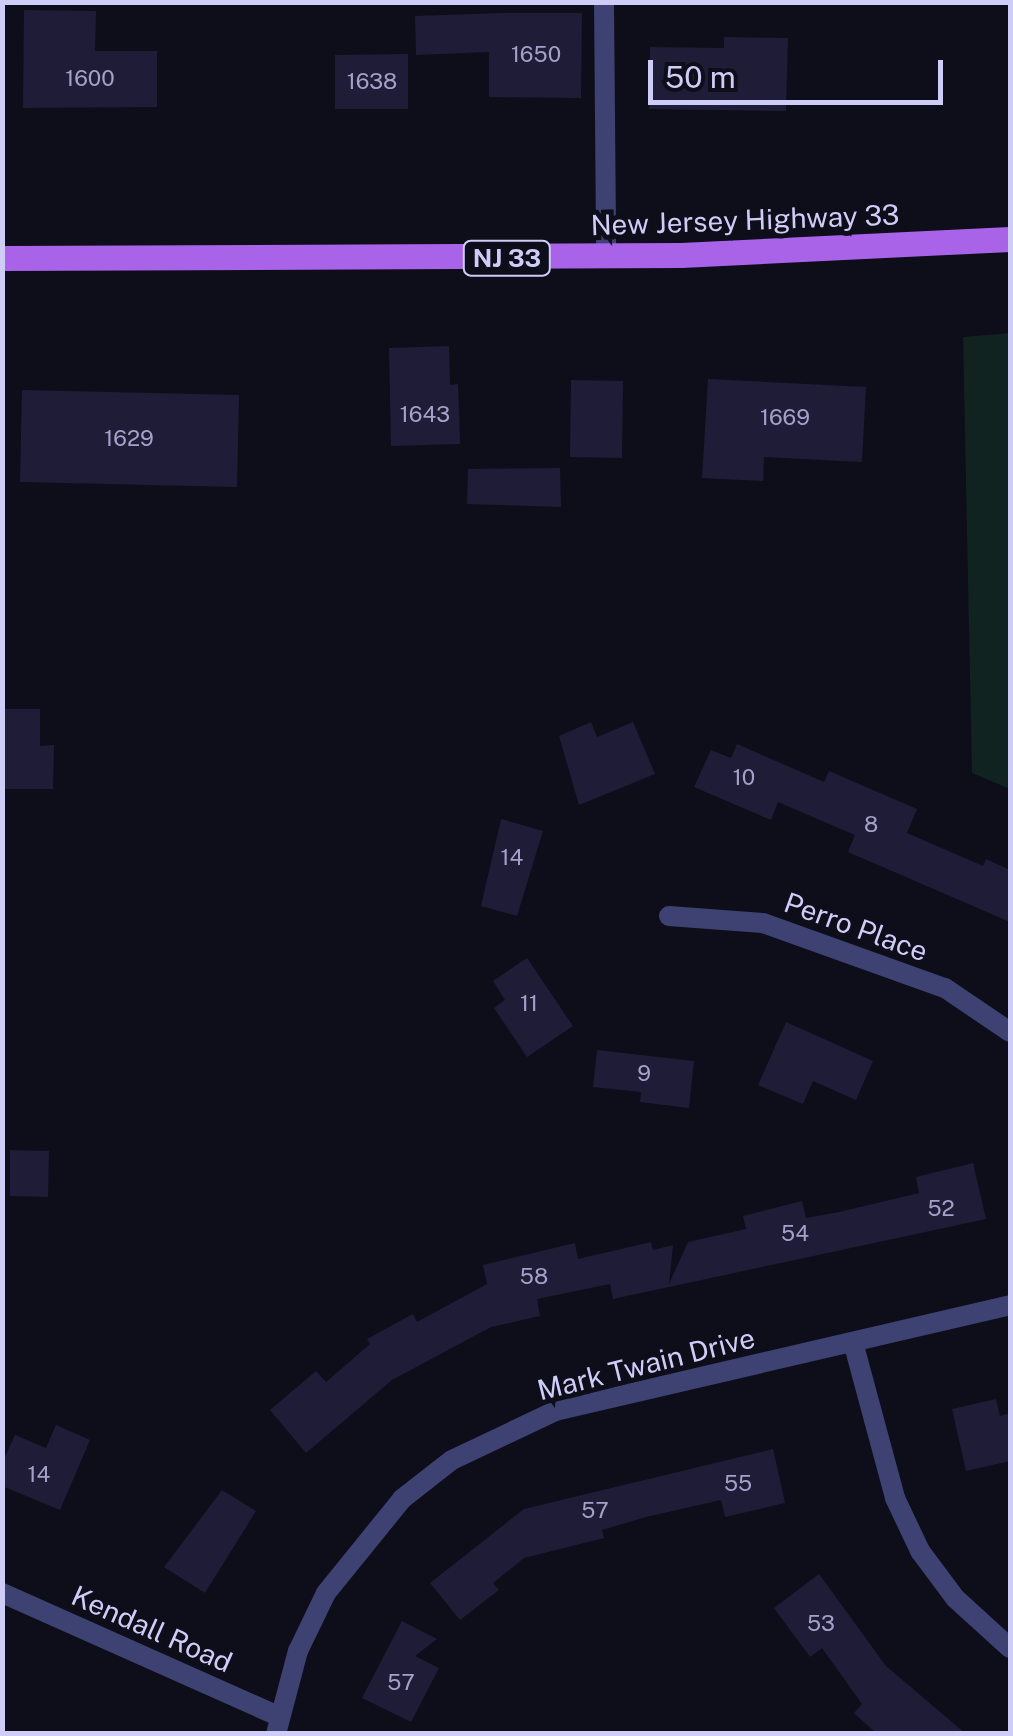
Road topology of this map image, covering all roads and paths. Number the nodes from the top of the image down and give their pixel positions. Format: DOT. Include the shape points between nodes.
graph roads {
  1 [pos="604,2"];
  2 [pos="1010,240"];
  3 [pos="606,256"];
  4 [pos="2,258"];
  5 [pos="669,916"];
  6 [pos="1010,1032"];
  7 [pos="1010,1305"];
  8 [pos="852,1342"];
  9 [pos="2,1593"];
  10 [pos="1010,1648"];
  11 [pos="277,1725"];
  1 -- 3 [label="street"];
  2 -- 3 [label="main road, New Jersey Highway 33 / NJ 33"];
  3 -- 4 [label="main road, New Jersey Highway 33 / NJ 33"];
  5 -- 6 [label="street, Perro Place" via="763,923 946,988"];
  7 -- 8 [label="street, Mark Twain Drive"];
  8 -- 10 [label="street" via="895,1498 920,1551 954,1598"];
  8 -- 11 [label="street, Mark Twain Drive" via="555,1411 452,1460 389,1513 326,1593 298,1651"];
  9 -- 11 [label="street, Kendall Road"];
}
